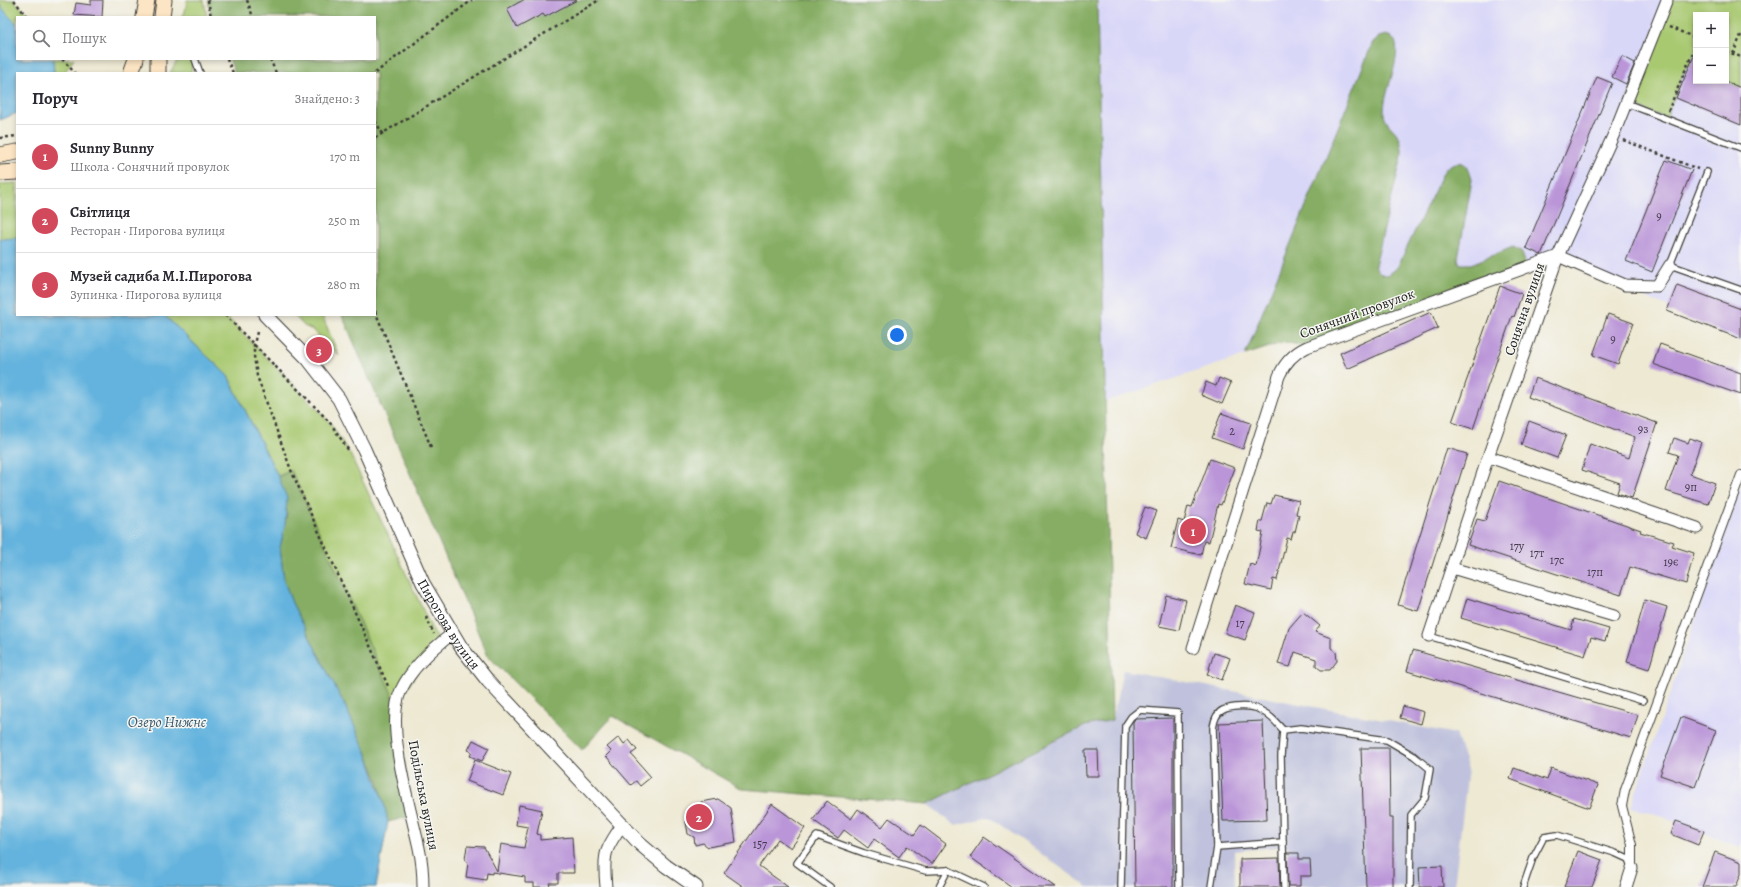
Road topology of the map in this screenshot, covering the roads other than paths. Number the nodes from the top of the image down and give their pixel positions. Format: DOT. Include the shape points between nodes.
graph roads {
  1 [pos="147,0"];
  2 [pos="164,0"];
  3 [pos="1667,0"];
  4 [pos="144,16"];
  5 [pos="162,16"];
  6 [pos="136,60"];
  7 [pos="195,60"];
  8 [pos="131,72"];
  9 [pos="200,72"];
  10 [pos="1626,103"];
  11 [pos="1741,148"];
  12 [pos="16,152"];
  13 [pos="0,155"];
  14 [pos="16,172"];
  15 [pos="1707,172"];
  16 [pos="0,173"];
  17 [pos="1558,256"];
  18 [pos="1670,265"];
  19 [pos="1741,290"];
  20 [pos="266,316"];
  21 [pos="1488,457"];
  22 [pos="1741,475"];
  23 [pos="1697,528"];
  24 [pos="1452,568"];
  25 [pos="1614,616"];
  26 [pos="452,634"];
  27 [pos="1429,636"];
  28 [pos="1193,648"];
  29 [pos="1643,701"];
  30 [pos="1283,730"];
  31 [pos="623,824"];
  32 [pos="1283,842"];
  33 [pos="1217,847"];
  34 [pos="1632,868"];
  35 [pos="948,870"];
  36 [pos="423,887"];
  37 [pos="606,887"];
  38 [pos="696,887"];
  39 [pos="830,887"];
  40 [pos="939,887"];
  41 [pos="984,887"];
  42 [pos="1121,887"];
  43 [pos="1179,887"];
  44 [pos="1211,887"];
  45 [pos="1284,887"];
  46 [pos="1410,887"];
  47 [pos="1523,887"];
  48 [pos="1626,887"];
  1 -- 4 [label="main road"];
  2 -- 5 [label="main road"];
  3 -- 10 [label="street, Сонячна вулиця"];
  6 -- 8 [label="main road"];
  7 -- 9 [label="lane"];
  10 -- 11 [label="lane"];
  10 -- 17 [label="street, Сонячна вулиця"];
  12 -- 13 [label="main road"];
  14 -- 16 [label="main road"];
  15 -- 18 [label="lane"];
  17 -- 18 [label="street" via="1625,285 1657,286"];
  17 -- 21 [label="street, Сонячна вулиця"];
  17 -- 28 [label="street, Сонячний провулок" via="1307,346 1294,355 1279,376"];
  18 -- 19 [label="lane"];
  20 -- 26 [label="street, Пирогова вулиця" via="308,359 339,399 423,584"];
  21 -- 23 [label="street"];
  21 -- 24 [label="street, Сонячна вулиця"];
  22 -- 34 [label="street" via="1625,790 1622,806 1632,845"];
  24 -- 25 [label="street"];
  24 -- 27 [label="street, Сонячна вулиця"];
  26 -- 31 [label="street, Пирогова вулиця" via="488,681"];
  26 -- 36 [label="street, Подільська вулиця" via="416,667 401,691 397,705 400,765 420,850"];
  27 -- 29 [label="lane"];
  30 -- 32 [label="lane"];
  30 -- 33 [label="lane" via="1274,719 1259,709 1241,707 1222,710 1214,719"];
  30 -- 46 [label="lane" via="1301,728 1386,740 1414,756 1430,769 1425,798 1411,815"];
  31 -- 37 [label="street" via="611,840 605,854"];
  31 -- 38 [label="street, Пирогова вулиця" via="654,857"];
  32 -- 33 [label="lane"];
  32 -- 45 [label="lane"];
  33 -- 44 [label="lane"];
  34 -- 47 [label="lane" via="1628,859 1622,856 1557,835 1544,837 1533,858"];
  34 -- 48 [label="street"];
  35 -- 39 [label="lane" via="926,871 817,836 797,863"];
  35 -- 40 [label="lane"];
  35 -- 41 [label="lane"];
  42 -- 43 [label="lane" via="1125,726 1130,717 1140,710 1178,713"];
}
